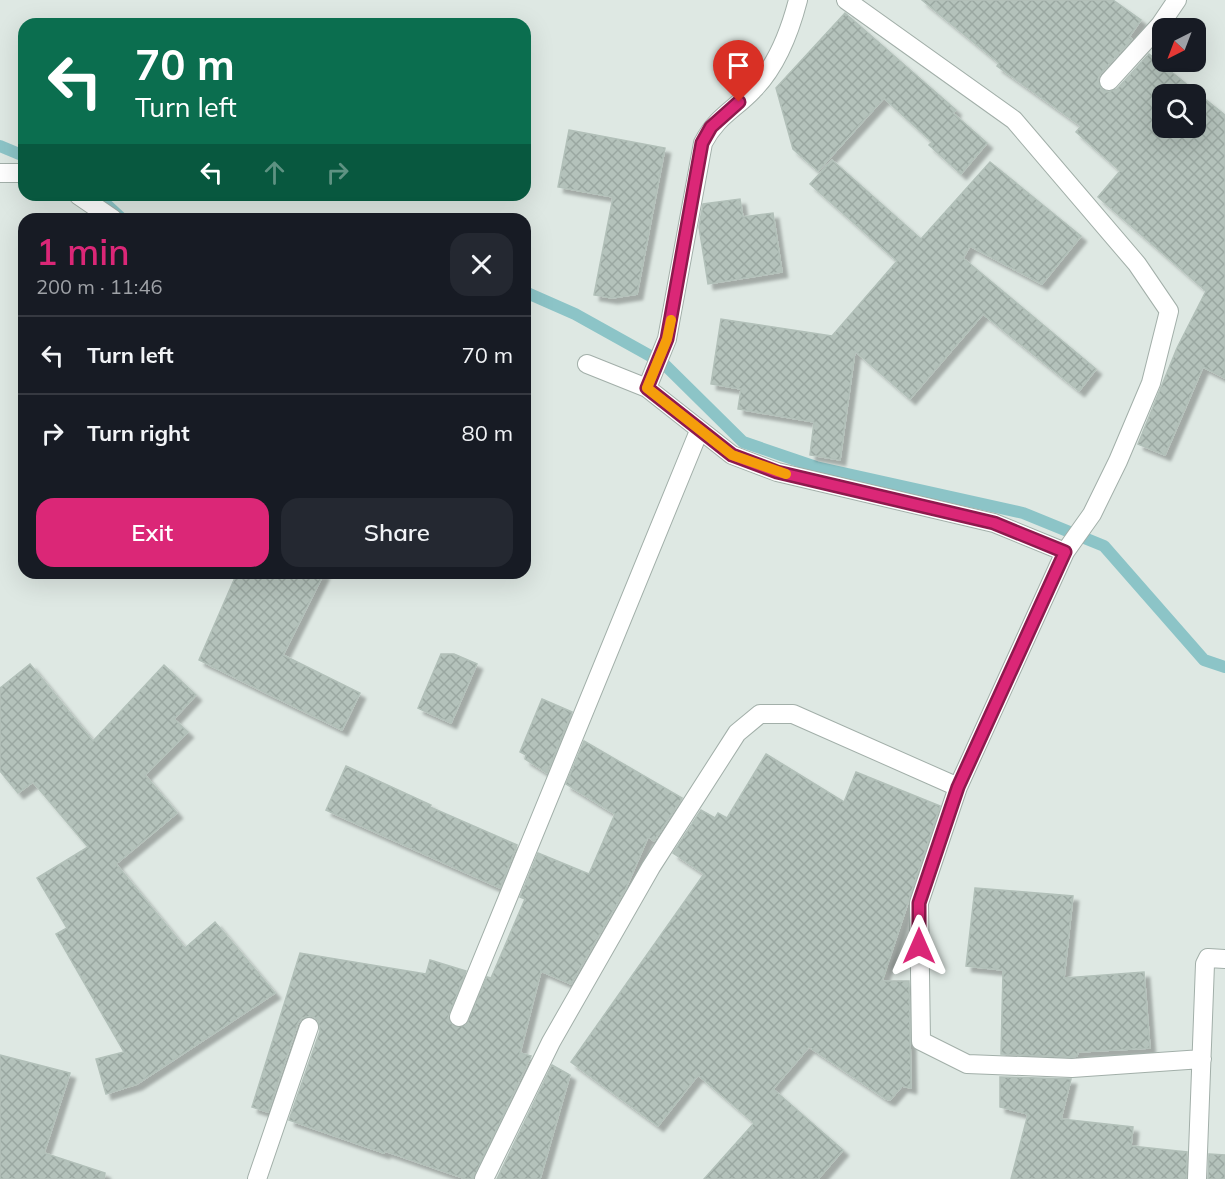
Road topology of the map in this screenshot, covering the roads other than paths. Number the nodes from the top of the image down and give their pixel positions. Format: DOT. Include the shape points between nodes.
graph roads {
  1 [pos="798,0"];
  2 [pos="846,0"];
  3 [pos="1178,0"];
  4 [pos="1109,81"];
  5 [pos="0,173"];
  6 [pos="18,173"];
  7 [pos="87,201"];
  8 [pos="104,213"];
  9 [pos="587,364"];
  10 [pos="647,388"];
  11 [pos="699,431"];
  12 [pos="1065,552"];
  13 [pos="958,787"];
  14 [pos="1225,959"];
  15 [pos="459,1017"];
  16 [pos="309,1027"];
  17 [pos="1202,1059"];
  18 [pos="257,1179"];
  19 [pos="484,1179"];
  20 [pos="1197,1179"];
  1 -- 10 [label="street" via="790,32 763,78 717,120 702,143 667,339"];
  2 -- 12 [label="street" via="1014,120 1137,264 1168,311 1151,383 1092,514"];
  3 -- 4 [label="street"];
  5 -- 6 [label="street"];
  7 -- 8 [label="street"];
  9 -- 10 [label="street"];
  10 -- 11 [label="street"];
  11 -- 12 [label="street" via="732,455 777,472 994,523"];
  11 -- 15 [label="street"];
  12 -- 13 [label="street"];
  13 -- 17 [label="street" via="919,903 921,1041 967,1064 1072,1068"];
  13 -- 19 [label="street" via="793,714 760,714 737,733 651,867 551,1042"];
  14 -- 17 [label="street" via="1208,958 1205,964"];
  16 -- 18 [label="street"];
  17 -- 20 [label="street"];
}
